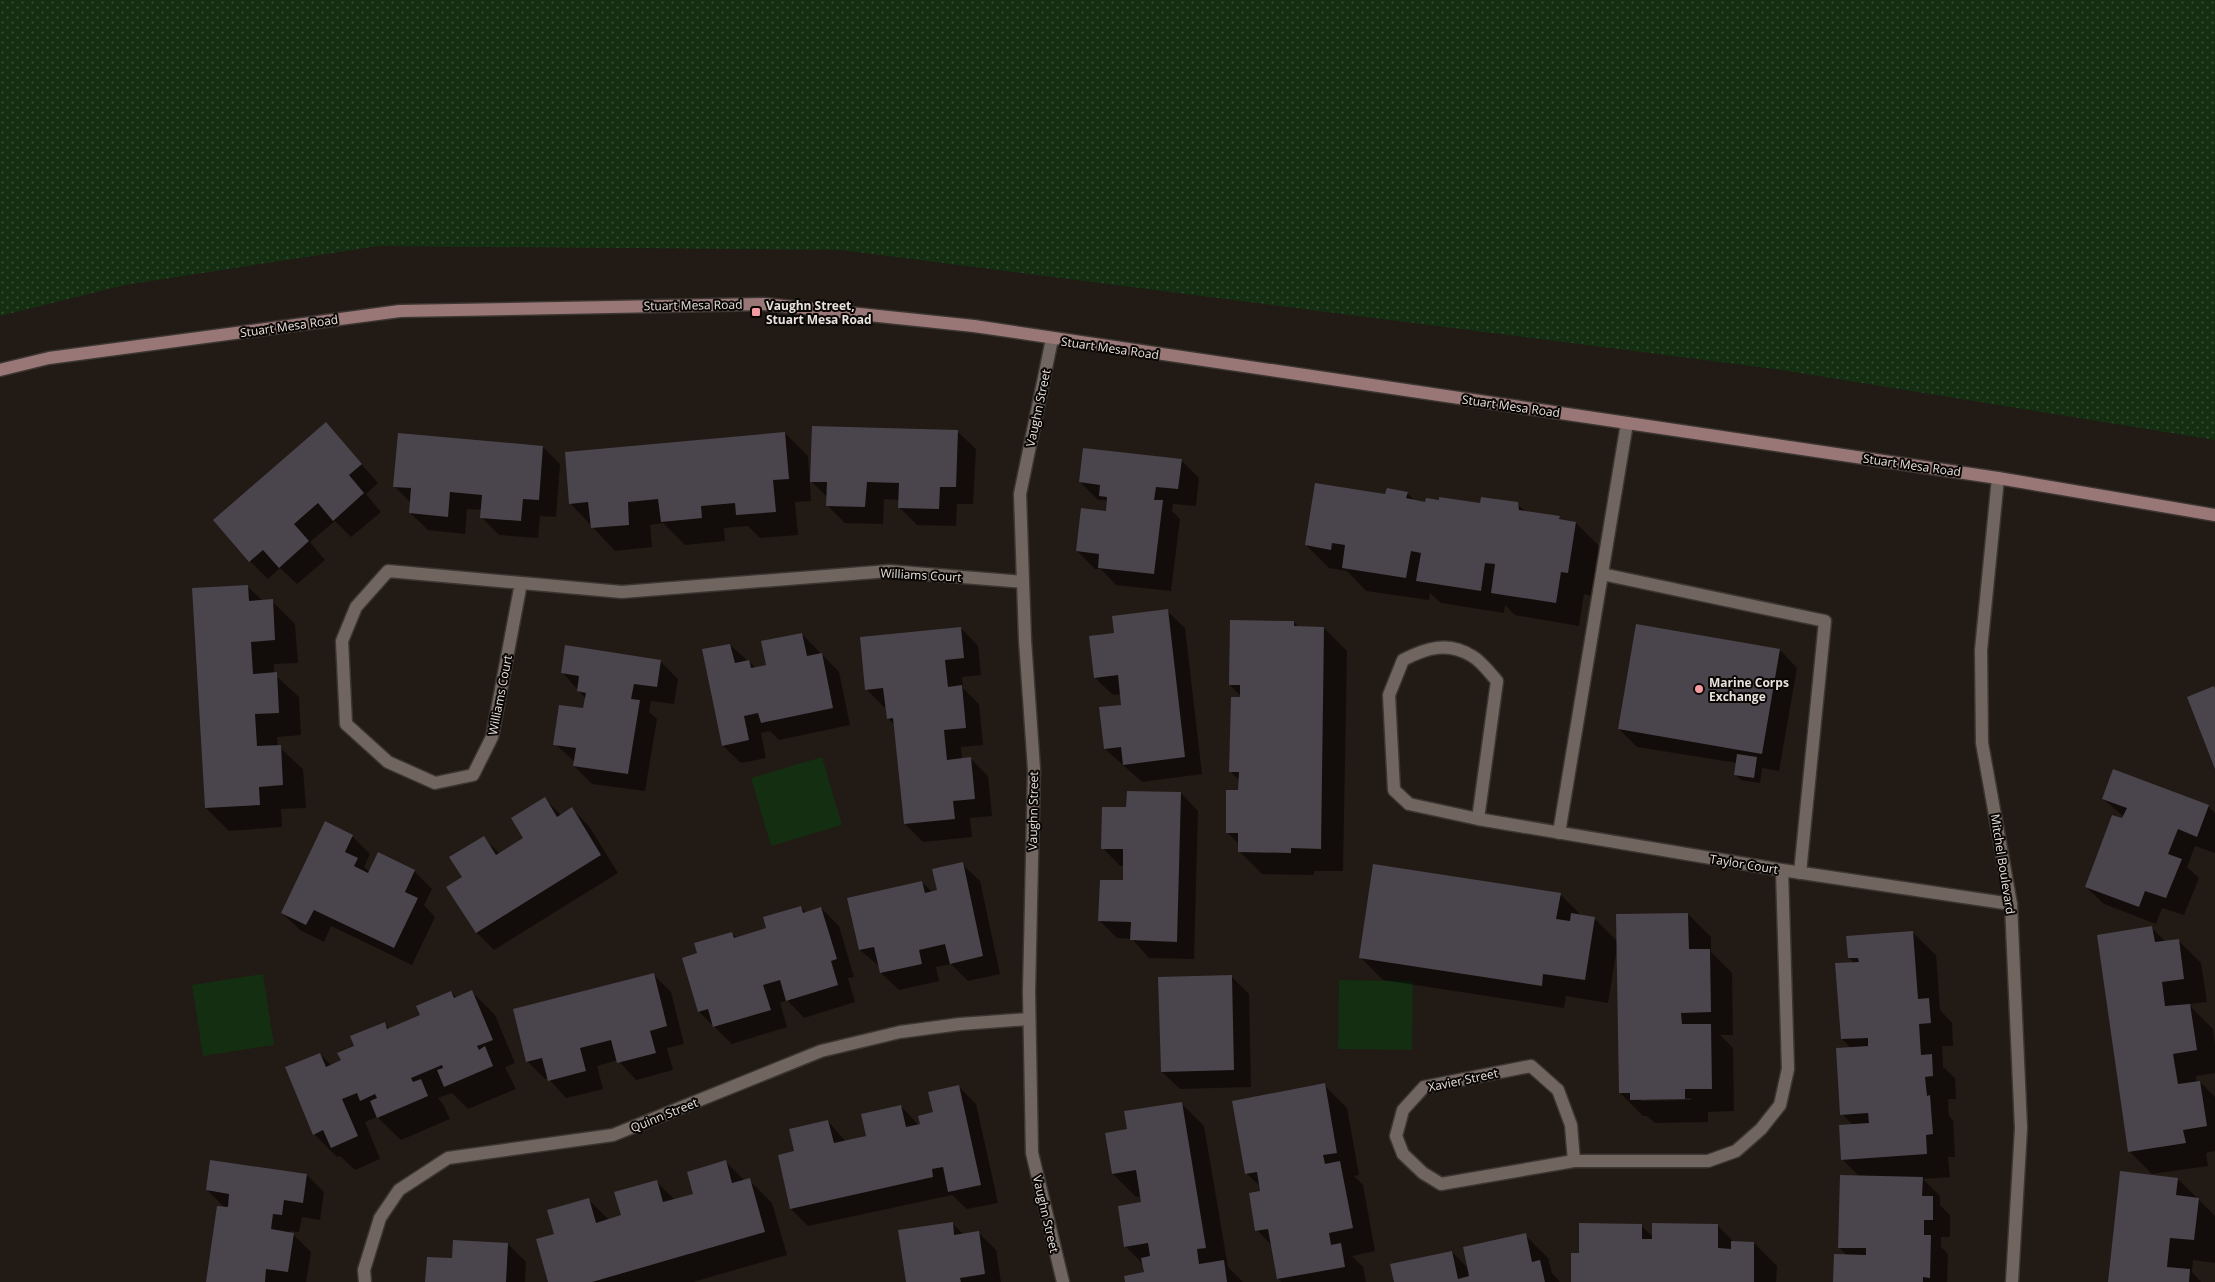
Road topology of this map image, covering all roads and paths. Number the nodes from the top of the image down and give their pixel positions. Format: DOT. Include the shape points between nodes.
graph roads {
  1 [pos="1052,339"];
  2 [pos="0,370"];
  3 [pos="1627,424"];
  4 [pos="1998,478"];
  5 [pos="2215,515"];
  6 [pos="1602,574"];
  7 [pos="1023,582"];
  8 [pos="521,583"];
  9 [pos="1478,819"];
  10 [pos="1559,833"];
  11 [pos="1782,870"];
  12 [pos="1800,873"];
  13 [pos="2011,904"];
  14 [pos="1029,1019"];
  15 [pos="1574,1161"];
  16 [pos="365,1282"];
  17 [pos="1062,1282"];
  18 [pos="2012,1282"];
  1 -- 2 [label="main road, Stuart Mesa Road" via="974,326 764,304 400,311 49,358"];
  1 -- 3 [label="main road, Stuart Mesa Road"];
  1 -- 7 [label="street, Vaughn Street" via="1020,494"];
  3 -- 4 [label="main road, Stuart Mesa Road"];
  3 -- 6 [label="street"];
  4 -- 5 [label="main road, Stuart Mesa Road"];
  4 -- 13 [label="street, Mitchel Boulevard" via="1981,650 1982,743"];
  6 -- 10 [label="street"];
  6 -- 12 [label="street" via="1825,621"];
  7 -- 8 [label="street, Williams Court" via="888,571 622,592"];
  7 -- 14 [label="street, Vaughn Street" via="1034,769"];
  8 -- 8 [label="street, Williams Court" via="492,737 473,775 435,783 388,762 346,724 342,641 356,607 388,571"];
  9 -- 9 [label="street, Taylor Court" via="1409,804 1394,790 1389,695 1403,660 1425,649 1447,646 1473,656 1497,680"];
  9 -- 10 [label="street, Taylor Court"];
  10 -- 11 [label="street, Taylor Court"];
  11 -- 12 [label="street, Taylor Court"];
  11 -- 15 [label="street, Xavier Street" via="1788,1070 1780,1105 1761,1129 1736,1151 1708,1160"];
  12 -- 13 [label="street, Taylor Court"];
  13 -- 18 [label="street, Mitchel Boulevard" via="2021,1128"];
  14 -- 16 [label="street, Quinn Street" via="900,1032 821,1051 613,1135 448,1158 399,1190 380,1218 364,1270"];
  14 -- 17 [label="street, Vaughn Street" via="1032,1153"];
  15 -- 15 [label="street, Xavier Street" via="1571,1125 1558,1090 1532,1066 1424,1087 1403,1110 1396,1136 1403,1154 1423,1173 1441,1184"];
}
